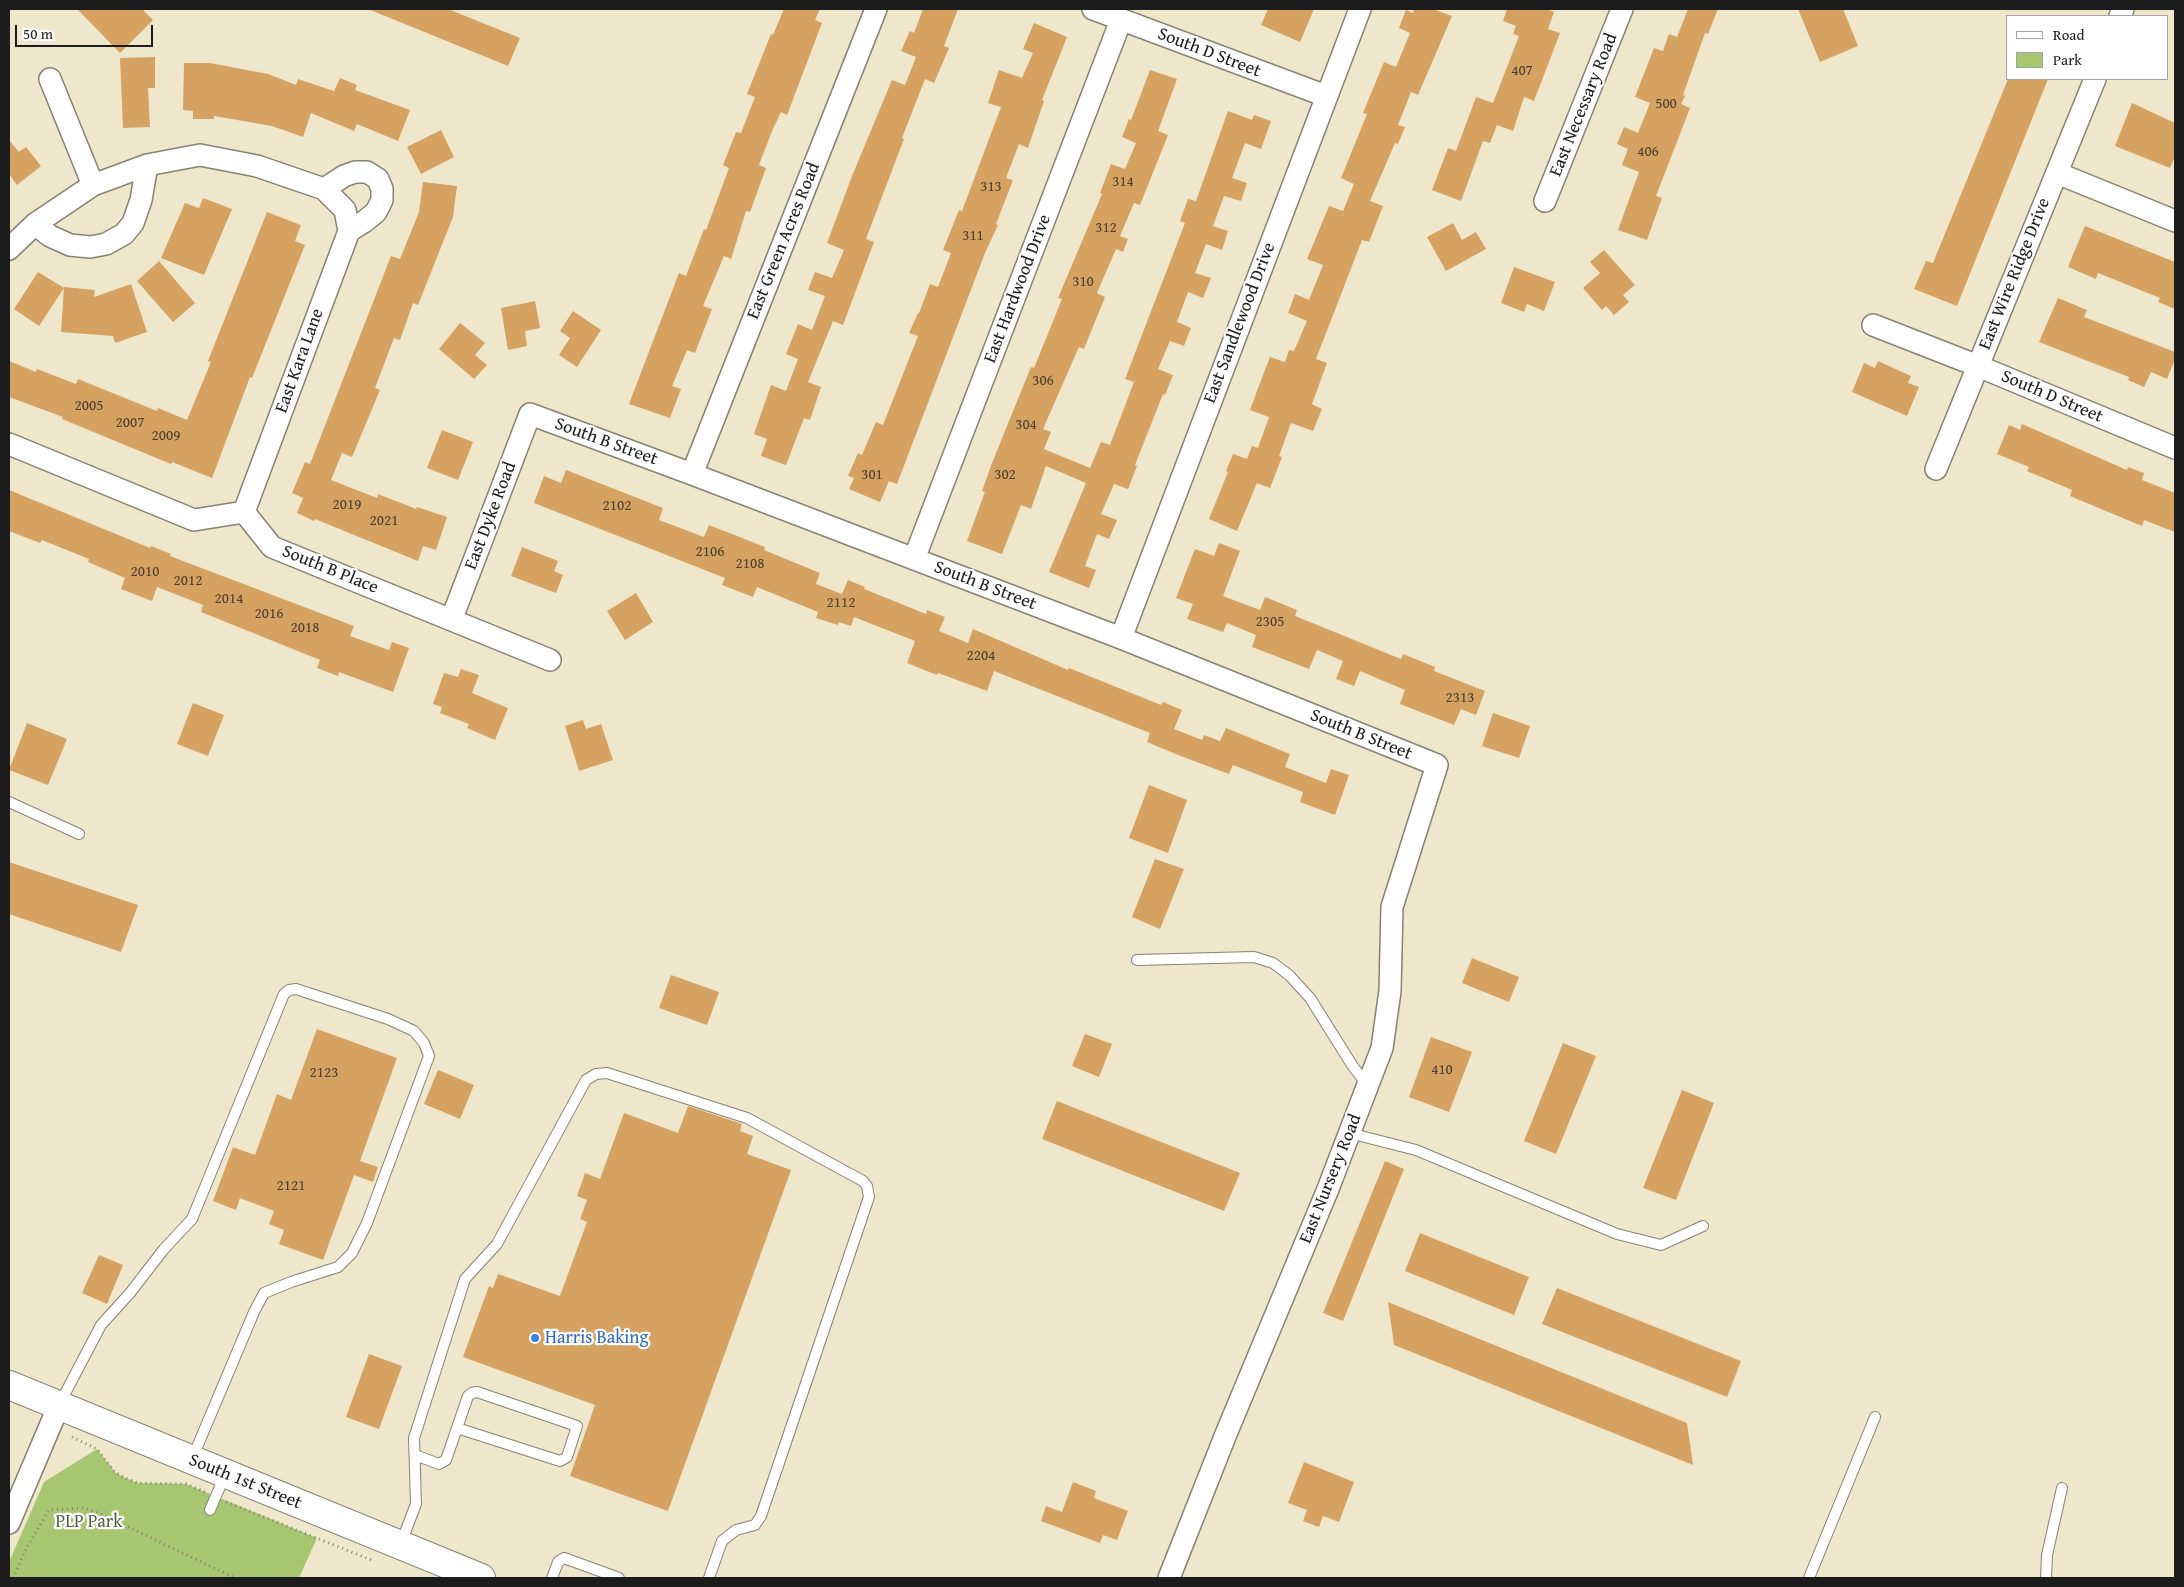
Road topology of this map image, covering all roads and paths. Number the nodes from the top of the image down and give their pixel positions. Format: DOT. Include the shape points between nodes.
graph roads {
  1 [pos="876,9"];
  2 [pos="1093,9"];
  3 [pos="1360,9"];
  4 [pos="1622,9"];
  5 [pos="1121,20"];
  6 [pos="50,79"];
  7 [pos="2095,80"];
  8 [pos="1326,96"];
  9 [pos="147,165"];
  10 [pos="2056,173"];
  11 [pos="93,185"];
  12 [pos="324,189"];
  13 [pos="1545,201"];
  14 [pos="2175,221"];
  15 [pos="35,224"];
  16 [pos="349,231"];
  17 [pos="9,249"];
  18 [pos="1873,325"];
  19 [pos="1978,366"];
  20 [pos="530,414"];
  21 [pos="9,444"];
  22 [pos="2175,448"];
  23 [pos="1936,469"];
  24 [pos="692,474"];
  25 [pos="244,512"];
  26 [pos="914,559"];
  27 [pos="452,618"];
  28 [pos="1121,638"];
  29 [pos="550,660"];
  30 [pos="1437,765"];
  31 [pos="9,802"];
  32 [pos="79,834"];
  33 [pos="1137,960"];
  34 [pos="1368,1085"];
  35 [pos="1349,1133"];
  36 [pos="1703,1226"];
  37 [pos="9,1385"];
  38 [pos="59,1405"];
  39 [pos="1875,1416"];
  40 [pos="457,1428"];
  41 [pos="97,1449"];
  42 [pos="415,1455"];
  43 [pos="191,1460"];
  44 [pos="226,1474"];
  45 [pos="2062,1488"];
  46 [pos="204,1492"];
  47 [pos="228,1502"];
  48 [pos="210,1510"];
  49 [pos="9,1523"];
  50 [pos="400,1545"];
  51 [pos="375,1561"];
  52 [pos="13,1578"];
  53 [pos="235,1578"];
  54 [pos="481,1578"];
  55 [pos="552,1578"];
  56 [pos="619,1578"];
  57 [pos="709,1578"];
  58 [pos="1169,1578"];
  59 [pos="1809,1578"];
  60 [pos="2046,1578"];
  1 -- 24 [label="street, East Green Acres Road"];
  2 -- 5 [label="street, South D Street"];
  3 -- 8 [label="street, East Sandlewood Drive"];
  4 -- 13 [label="street, East Necessary Road"];
  5 -- 8 [label="street, South D Street"];
  5 -- 26 [label="street, East Hardwood Drive"];
  6 -- 11 [label="street"];
  7 -- 10 [label="street, East Wire Ridge Drive"];
  8 -- 28 [label="street, East Sandlewood Drive"];
  9 -- 11 [label="street"];
  9 -- 12 [label="street" via="200,156 257,166"];
  9 -- 15 [label="street" via="133,223 124,234 106,244 90,247 70,245 50,236"];
  10 -- 14 [label="street"];
  10 -- 19 [label="street, East Wire Ridge Drive"];
  11 -- 15 [label="street"];
  12 -- 16 [label="street" via="345,210"];
  12 -- 16 [label="street" via="356,172 367,172 378,179 382,200 376,212"];
  15 -- 17 [label="street"];
  16 -- 25 [label="street, East Kara Lane"];
  18 -- 19 [label="street, South D Street"];
  19 -- 22 [label="street, South D Street"];
  19 -- 23 [label="street, East Wire Ridge Drive"];
  20 -- 24 [label="street, South B Street"];
  20 -- 27 [label="street, East Dyke Road"];
  21 -- 25 [label="street" via="194,520"];
  24 -- 26 [label="street, South B Street"];
  25 -- 27 [label="street, South B Place" via="272,547"];
  26 -- 28 [label="street, South B Street"];
  27 -- 29 [label="street, South B Place"];
  28 -- 30 [label="street, South B Street"];
  30 -- 34 [label="street, East Nursery Road" via="1392,907 1390,991 1382,1048"];
  31 -- 32 [label="lane"];
  33 -- 34 [label="lane" via="1254,956 1273,963 1290,975 1310,998"];
  34 -- 35 [label="street, East Nursery Road"];
  35 -- 36 [label="lane" via="1416,1150 1617,1234 1661,1246"];
  35 -- 58 [label="street, East Nursery Road"];
  37 -- 38 [label="main road, South 1st Street"];
  38 -- 43 [label="main road, South 1st Street"];
  38 -- 43 [label="lane" via="101,1326 192,1219 284,994 296,989 388,1019 414,1032 424,1043 429,1056 367,1223 352,1254 338,1267 264,1293"];
  38 -- 49 [label="street"];
  39 -- 59 [label="lane"];
  40 -- 40 [label="lane" via="468,1396 477,1392 577,1426 567,1457 560,1461"];
  40 -- 42 [label="lane" via="444,1462 439,1464"];
  41 -- 46 [label="path" via="124,1478 138,1483 186,1484"];
  42 -- 50 [label="lane" via="416,1504"];
  42 -- 57 [label="lane" via="414,1438 465,1279 497,1244 586,1080 596,1074 607,1073 748,1118 863,1181 869,1196 761,1516 755,1525 736,1530 722,1540"];
  43 -- 44 [label="main road, South 1st Street"];
  44 -- 48 [label="lane"];
  44 -- 50 [label="main road, South 1st Street"];
  45 -- 60 [label="lane" via="2047,1555"];
  47 -- 51 [label="path"];
  50 -- 54 [label="main road, South 1st Street"];
  52 -- 53 [label="path" via="49,1510 83,1508"];
  55 -- 56 [label="lane" via="558,1562 564,1558"];
}
